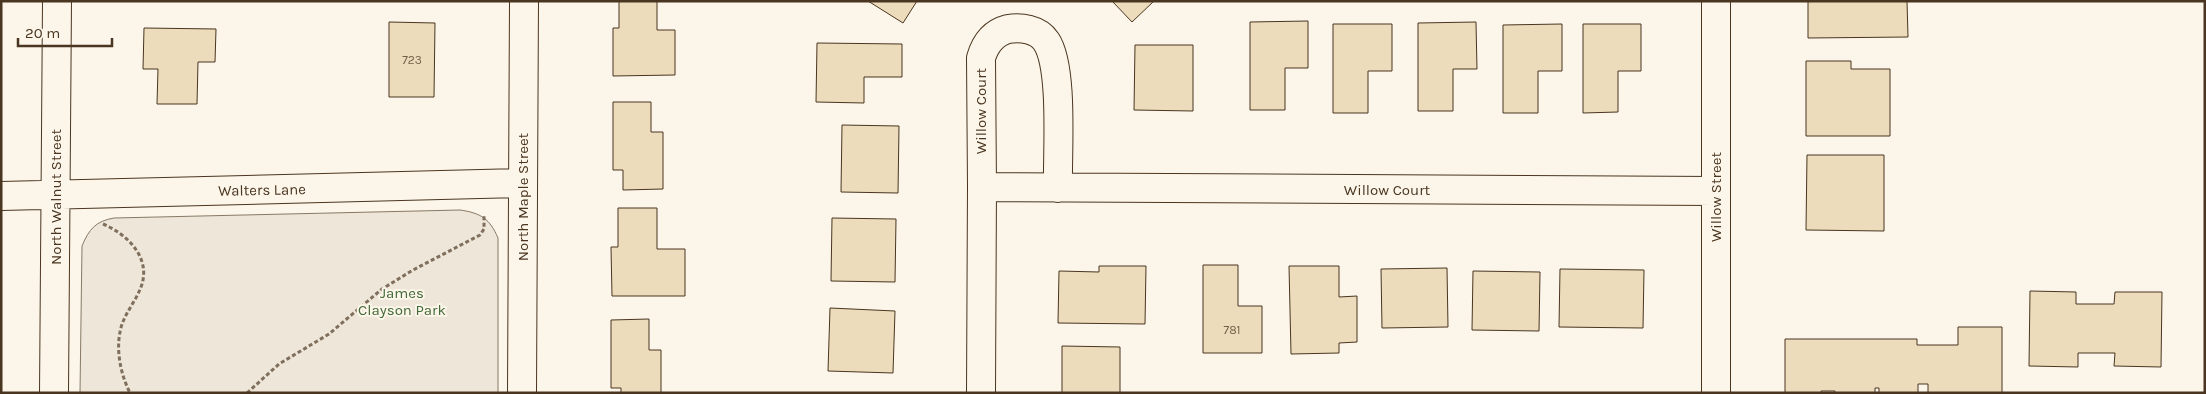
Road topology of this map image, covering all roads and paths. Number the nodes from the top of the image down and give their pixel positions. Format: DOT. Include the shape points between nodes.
graph roads {
  1 [pos="57,1"];
  2 [pos="524,1"];
  3 [pos="1716,1"];
  4 [pos="523,183"];
  5 [pos="982,188"];
  6 [pos="1058,188"];
  7 [pos="1716,191"];
  8 [pos="56,195"];
  9 [pos="1,196"];
  10 [pos="484,214"];
  11 [pos="98,222"];
  12 [pos="54,393"];
  13 [pos="130,393"];
  14 [pos="247,393"];
  15 [pos="522,393"];
  16 [pos="981,393"];
  17 [pos="1716,393"];
  1 -- 8 [label="street, North Walnut Street"];
  2 -- 4 [label="street, North Maple Street"];
  3 -- 7 [label="street, Willow Street"];
  4 -- 8 [label="street, Walters Lane"];
  4 -- 15 [label="street, North Maple Street"];
  5 -- 6 [label="street, Willow Court"];
  5 -- 6 [label="street, Willow Court" via="981,58 995,34 1019,28 1042,36 1054,60"];
  5 -- 16 [label="street, Willow Court"];
  6 -- 7 [label="street, Willow Court"];
  7 -- 17 [label="street, Willow Street"];
  8 -- 9 [label="street, Walters Lane"];
  8 -- 12 [label="street, North Walnut Street"];
  10 -- 14 [label="path" via="484,229 480,235 382,289 328,334 279,364"];
  11 -- 13 [label="path" via="126,236 142,265 141,287 124,317 119,340 122,371"];
}
